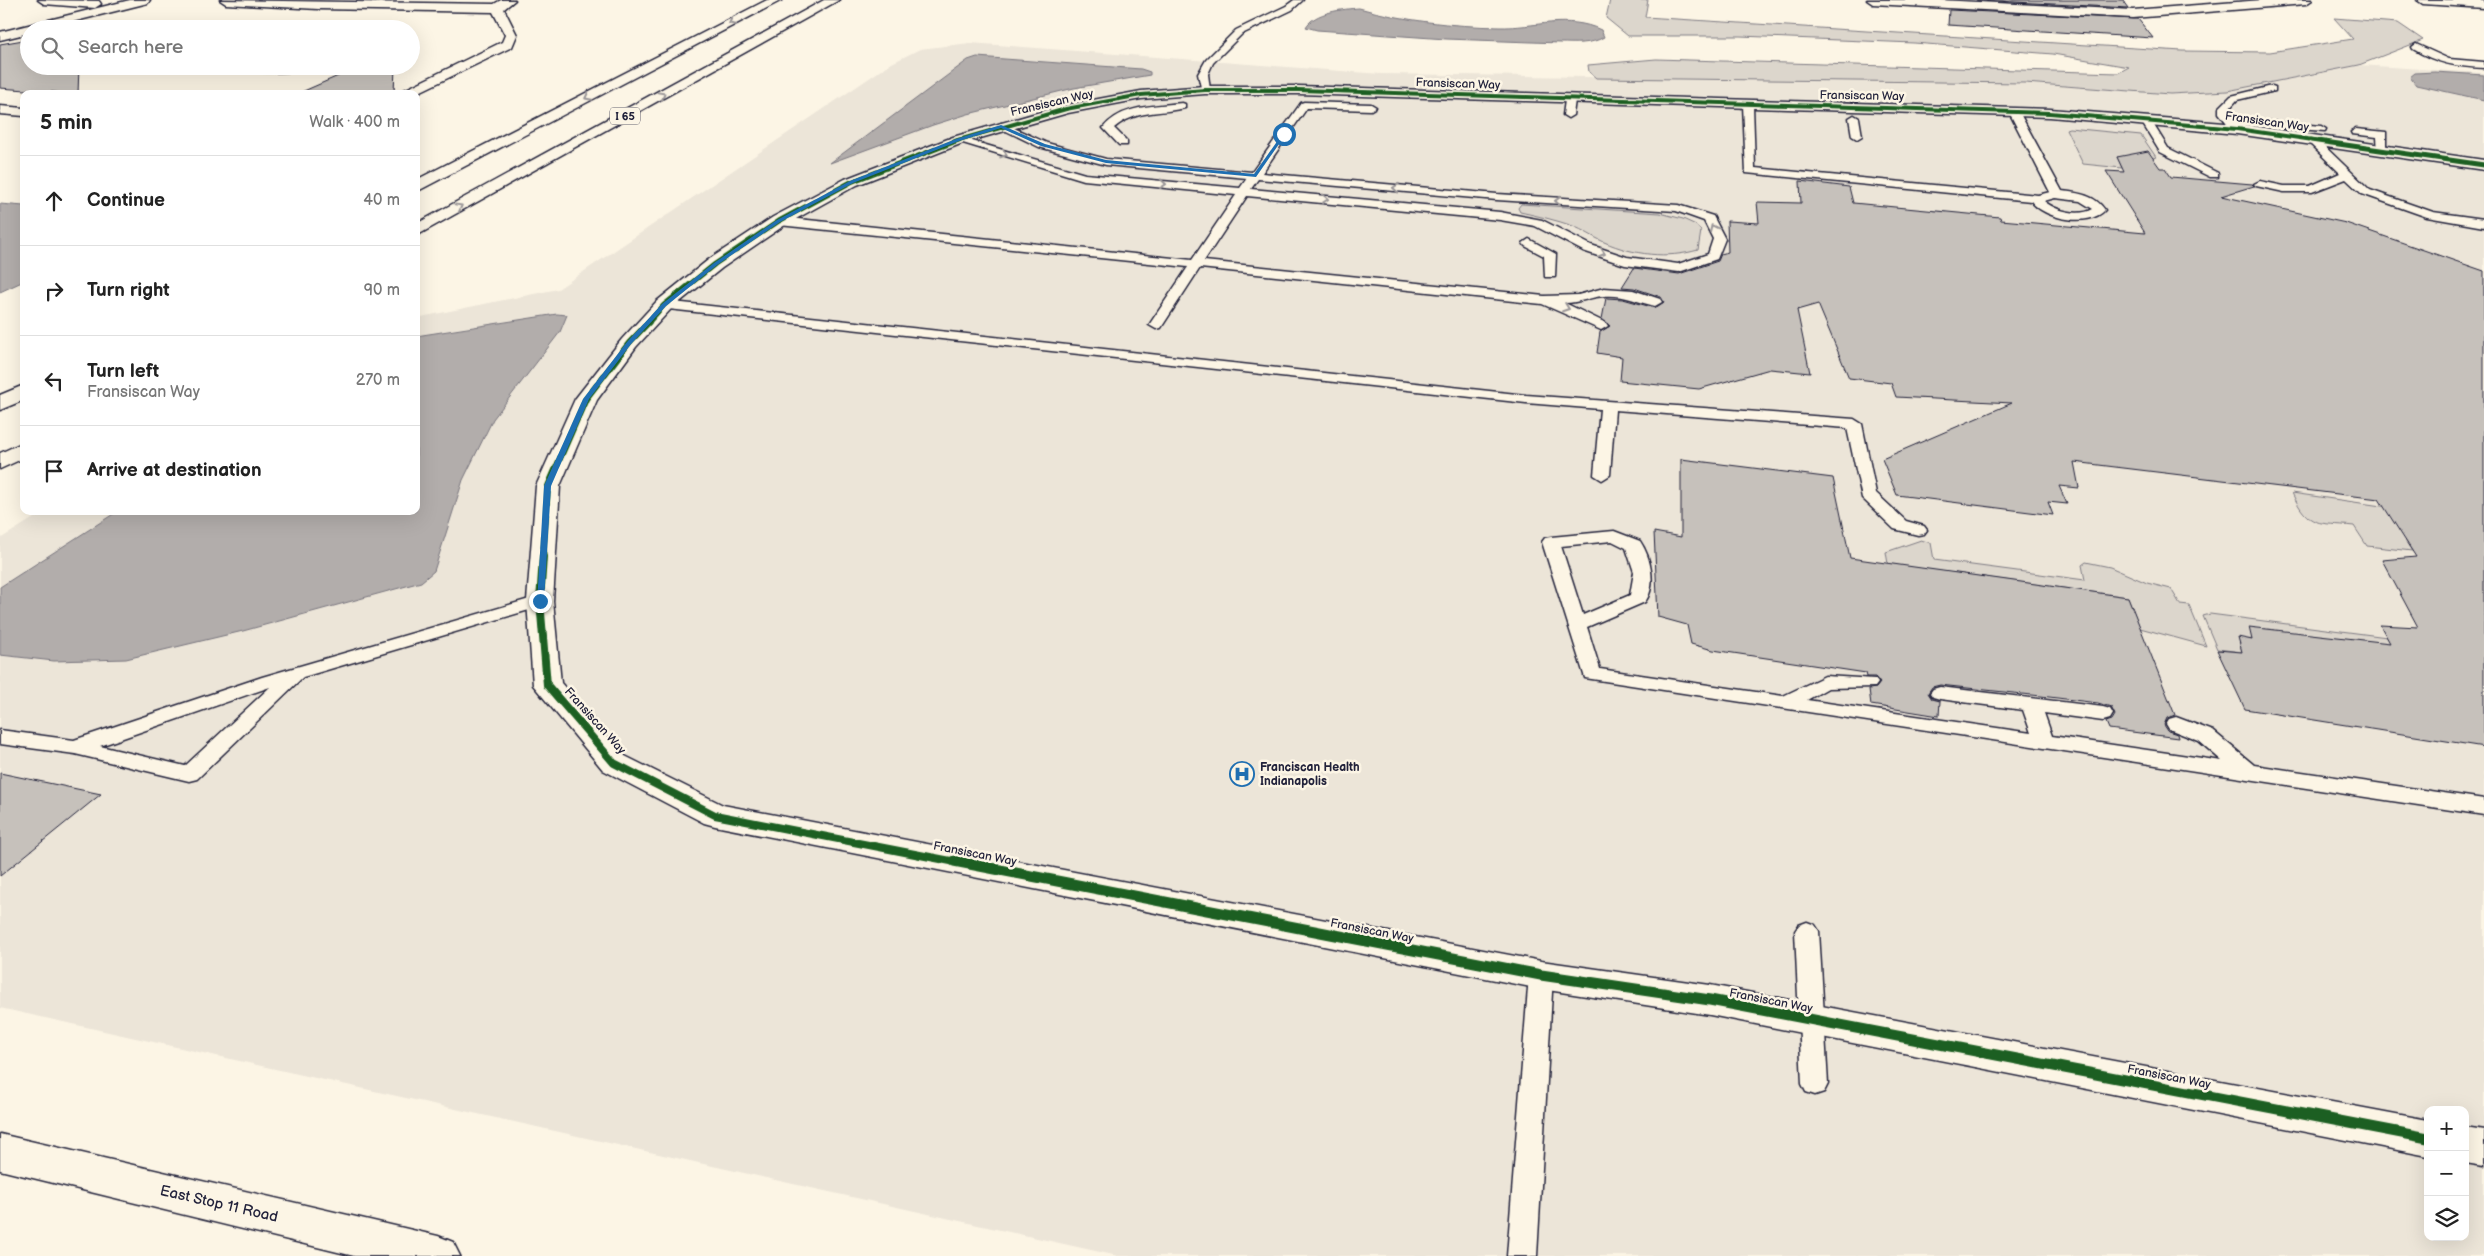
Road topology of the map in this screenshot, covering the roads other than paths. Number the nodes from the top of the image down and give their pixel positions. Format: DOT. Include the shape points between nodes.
graph roads {
  1 [pos="44,0"];
  2 [pos="144,0"];
  3 [pos="226,0"];
  4 [pos="509,0"];
  5 [pos="776,0"];
  6 [pos="833,0"];
  7 [pos="1299,0"];
  8 [pos="1873,0"];
  9 [pos="2165,0"];
  10 [pos="2306,0"];
  11 [pos="2423,0"];
  12 [pos="2484,4"];
  13 [pos="122,6"];
  14 [pos="497,8"];
  15 [pos="2196,10"];
  16 [pos="65,20"];
  17 [pos="20,31"];
  18 [pos="0,36"];
  19 [pos="2416,47"];
  20 [pos="2484,65"];
  21 [pos="2272,89"];
  22 [pos="411,90"];
  23 [pos="1204,90"];
  24 [pos="1748,104"];
  25 [pos="1182,106"];
  26 [pos="1371,106"];
  27 [pos="0,110"];
  28 [pos="20,112"];
  29 [pos="2014,112"];
  30 [pos="1854,118"];
  31 [pos="2146,120"];
  32 [pos="2235,125"];
  33 [pos="1001,126"];
  34 [pos="2356,132"];
  35 [pos="2316,134"];
  36 [pos="1857,136"];
  37 [pos="958,140"];
  38 [pos="1123,143"];
  39 [pos="2382,150"];
  40 [pos="2484,165"];
  41 [pos="2347,174"];
  42 [pos="1256,175"];
  43 [pos="2214,175"];
  44 [pos="2260,184"];
  45 [pos="420,185"];
  46 [pos="1244,191"];
  47 [pos="2058,194"];
  48 [pos="1509,198"];
  49 [pos="2038,198"];
  50 [pos="1500,216"];
  51 [pos="779,221"];
  52 [pos="2484,223"];
  53 [pos="420,229"];
  54 [pos="1529,243"];
  55 [pos="1195,265"];
  56 [pos="1550,274"];
  57 [pos="1544,300"];
  58 [pos="1655,302"];
  59 [pos="664,305"];
  60 [pos="1156,325"];
  61 [pos="1601,326"];
  62 [pos="20,393"];
  63 [pos="0,403"];
  64 [pos="1608,407"];
  65 [pos="20,451"];
  66 [pos="0,462"];
  67 [pos="1602,475"];
  68 [pos="1918,530"];
  69 [pos="540,601"];
  70 [pos="1577,625"];
  71 [pos="297,673"];
  72 [pos="1868,683"];
  73 [pos="1940,693"];
  74 [pos="1785,703"];
  75 [pos="2031,705"];
  76 [pos="2102,714"];
  77 [pos="2176,724"];
  78 [pos="0,737"];
  79 [pos="2044,741"];
  80 [pos="75,747"];
  81 [pos="2248,772"];
  82 [pos="2484,807"];
  83 [pos="1806,931"];
  84 [pos="1541,975"];
  85 [pos="1810,1021"];
  86 [pos="1815,1084"];
  87 [pos="2424,1137"];
  88 [pos="2469,1146"];
  89 [pos="2484,1148"];
  90 [pos="0,1152"];
  91 [pos="438,1256"];
  92 [pos="1522,1256"];
  1 -- 13 [label="main road"];
  2 -- 13 [label="main road"];
  3 -- 14 [label="main road"];
  4 -- 14 [label="main road"];
  5 -- 45 [label="main road, one-way"];
  53 -- 6 [label="main road, I 65, one-way"];
  7 -- 23 [label="lane" via="1239,32 1209,62 1203,74"];
  8 -- 15 [label="main road" via="2099,14"];
  9 -- 15 [label="main road"];
  10 -- 15 [label="main road"];
  11 -- 12 [label="main road"];
  13 -- 16 [label="main road"];
  14 -- 22 [label="main road" via="511,35 507,44"];
  17 -- 18 [label="main road"];
  19 -- 20 [label="lane" via="2434,59 2453,64"];
  21 -- 32 [label="lane" via="2234,98 2224,108 2224,113"];
  23 -- 24 [label="main road, Fransiscan Way" via="1317,90 1569,107"];
  23 -- 33 [label="main road, Fransiscan Way" via="1141,95 1066,109"];
  24 -- 29 [label="main road, Fransiscan Way"];
  24 -- 49 [label="lane" via="1750,171"];
  25 -- 38 [label="lane" via="1142,110 1115,120 1108,128"];
  26 -- 42 [label="lane" via="1304,105"];
  27 -- 28 [label="main road"];
  29 -- 31 [label="main road, Fransiscan Way"];
  29 -- 47 [label="lane"];
  30 -- 36 [label="lane"];
  31 -- 32 [label="main road, Fransiscan Way"];
  31 -- 43 [label="lane" via="2164,150"];
  32 -- 35 [label="main road, Fransiscan Way"];
  33 -- 37 [label="main road, Fransiscan Way"];
  33 -- 42 [label="lane" via="1043,145 1106,162"];
  34 -- 39 [label="lane" via="2382,134"];
  35 -- 39 [label="main road, Fransiscan Way"];
  35 -- 41 [label="lane"];
  37 -- 46 [label="lane, one-way" via="1084,177"];
  37 -- 51 [label="main road, Fransiscan Way" via="851,182"];
  39 -- 40 [label="main road, Fransiscan Way"];
  41 -- 44 [label="lane" via="2312,189 2284,189"];
  41 -- 52 [label="lane" via="2366,192 2432,215"];
  42 -- 46 [label="lane"];
  48 -- 42 [label="lane, one-way"];
  46 -- 50 [label="lane, one-way"];
  46 -- 55 [label="lane"];
  47 -- 49 [label="lane"];
  47 -- 49 [label="lane" via="2087,200 2099,210 2091,215 2062,214 2044,208"];
  48 -- 50 [label="lane"];
  50 -- 48 [label="lane, one-way" via="1538,223 1587,248 1625,261 1679,268 1713,256 1719,238 1709,219 1678,208"];
  51 -- 55 [label="lane"];
  51 -- 59 [label="main road, Fransiscan Way"];
  54 -- 56 [label="lane" via="1550,254"];
  55 -- 57 [label="lane"];
  55 -- 60 [label="lane"];
  57 -- 58 [label="lane" via="1578,299 1604,292 1633,294"];
  57 -- 61 [label="lane, one-way"];
  59 -- 64 [label="lane"];
  59 -- 69 [label="main road, Fransiscan Way" via="629,343 586,399 548,486"];
  62 -- 63 [label="main road"];
  64 -- 67 [label="lane"];
  64 -- 68 [label="lane" via="1854,424 1868,495 1900,525"];
  65 -- 66 [label="main road"];
  69 -- 71 [label="lane"];
  69 -- 84 [label="main road, Fransiscan Way" via="547,685 614,763 715,815"];
  70 -- 70 [label="lane" via="1551,542 1614,536 1634,545 1643,572 1639,598"];
  70 -- 74 [label="lane" via="1592,674"];
  71 -- 80 [label="lane"];
  71 -- 80 [label="lane" via="189,774"];
  72 -- 74 [label="lane" via="1825,682"];
  73 -- 75 [label="lane"];
  74 -- 79 [label="lane"];
  75 -- 76 [label="lane"];
  75 -- 79 [label="lane"];
  77 -- 81 [label="lane" via="2206,736"];
  78 -- 80 [label="lane"];
  79 -- 81 [label="lane"];
  81 -- 82 [label="lane"];
  83 -- 85 [label="lane"];
  84 -- 85 [label="main road, Fransiscan Way" via="1710,1000"];
  84 -- 92 [label="lane"];
  85 -- 86 [label="lane"];
  85 -- 87 [label="main road, Fransiscan Way"];
  88 -- 89 [label="main road"];
  90 -- 91 [label="main road, East Stop 11 Road"];
}
